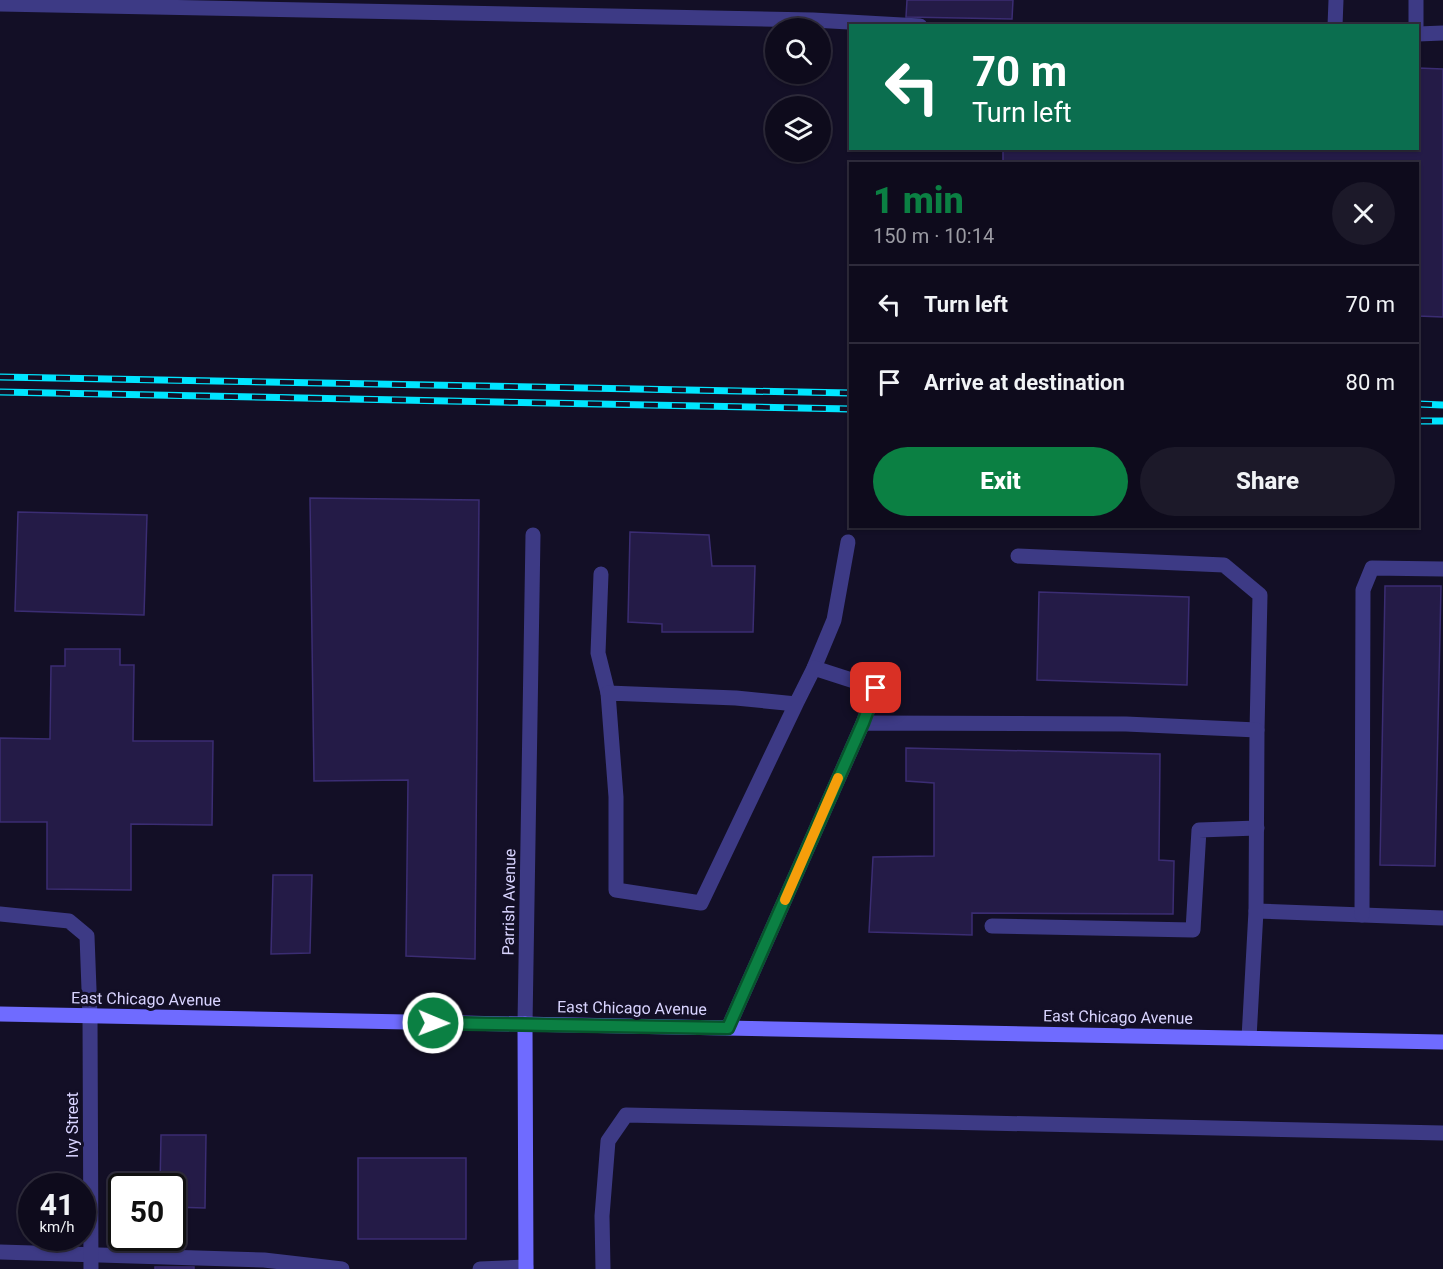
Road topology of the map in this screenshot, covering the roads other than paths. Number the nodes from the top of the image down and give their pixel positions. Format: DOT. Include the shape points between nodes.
graph roads {
  1 [pos="1336,0"];
  2 [pos="1416,0"];
  3 [pos="0,4"];
  4 [pos="884,24"];
  5 [pos="1335,24"];
  6 [pos="1416,24"];
  7 [pos="1443,33"];
  8 [pos="1419,34"];
  9 [pos="533,535"];
  10 [pos="848,542"];
  11 [pos="1018,556"];
  12 [pos="1443,569"];
  13 [pos="601,574"];
  14 [pos="814,668"];
  15 [pos="608,693"];
  16 [pos="796,704"];
  17 [pos="863,723"];
  18 [pos="1257,730"];
  19 [pos="1257,828"];
  20 [pos="1256,911"];
  21 [pos="0,914"];
  22 [pos="1362,915"];
  23 [pos="1443,918"];
  24 [pos="992,926"];
  25 [pos="0,1014"];
  26 [pos="90,1016"];
  27 [pos="525,1024"];
  28 [pos="728,1028"];
  29 [pos="1249,1038"];
  30 [pos="1443,1042"];
  31 [pos="1443,1133"];
  32 [pos="0,1252"];
  33 [pos="91,1262"];
  34 [pos="310,1267"];
  35 [pos="526,1268"];
  36 [pos="342,1269"];
  37 [pos="480,1269"];
  38 [pos="603,1269"];
  1 -- 5 [label="street"];
  2 -- 6 [label="street"];
  3 -- 4 [label="street"];
  7 -- 8 [label="street"];
  9 -- 27 [label="street, Parrish Avenue"];
  10 -- 14 [label="street" via="834,620"];
  11 -- 18 [label="street" via="1224,565 1260,595"];
  12 -- 22 [label="street" via="1372,568 1363,590"];
  13 -- 15 [label="street" via="598,653"];
  14 -- 16 [label="street"];
  14 -- 17 [label="street" via="876,688"];
  15 -- 16 [label="street"];
  15 -- 16 [label="street" via="616,797 616,890 701,903"];
  17 -- 18 [label="street" via="1126,724"];
  17 -- 28 [label="street"];
  18 -- 19 [label="street"];
  19 -- 20 [label="street"];
  19 -- 24 [label="street" via="1199,830 1193,930"];
  20 -- 22 [label="street"];
  20 -- 29 [label="street"];
  21 -- 26 [label="street, Ivy Street" via="69,921 87,936"];
  22 -- 23 [label="street"];
  25 -- 26 [label="main road, East Chicago Avenue"];
  26 -- 27 [label="main road, East Chicago Avenue"];
  26 -- 33 [label="street, Ivy Street"];
  27 -- 28 [label="main road, East Chicago Avenue"];
  27 -- 35 [label="main road, Parrish Avenue"];
  28 -- 29 [label="main road, East Chicago Avenue"];
  29 -- 30 [label="main road, East Chicago Avenue"];
  31 -- 38 [label="street" via="626,1115 608,1141 602,1216"];
  32 -- 33 [label="street"];
  33 -- 34 [label="street" via="264,1260"];
  34 -- 36 [label="street"];
  35 -- 37 [label="street"];
}
